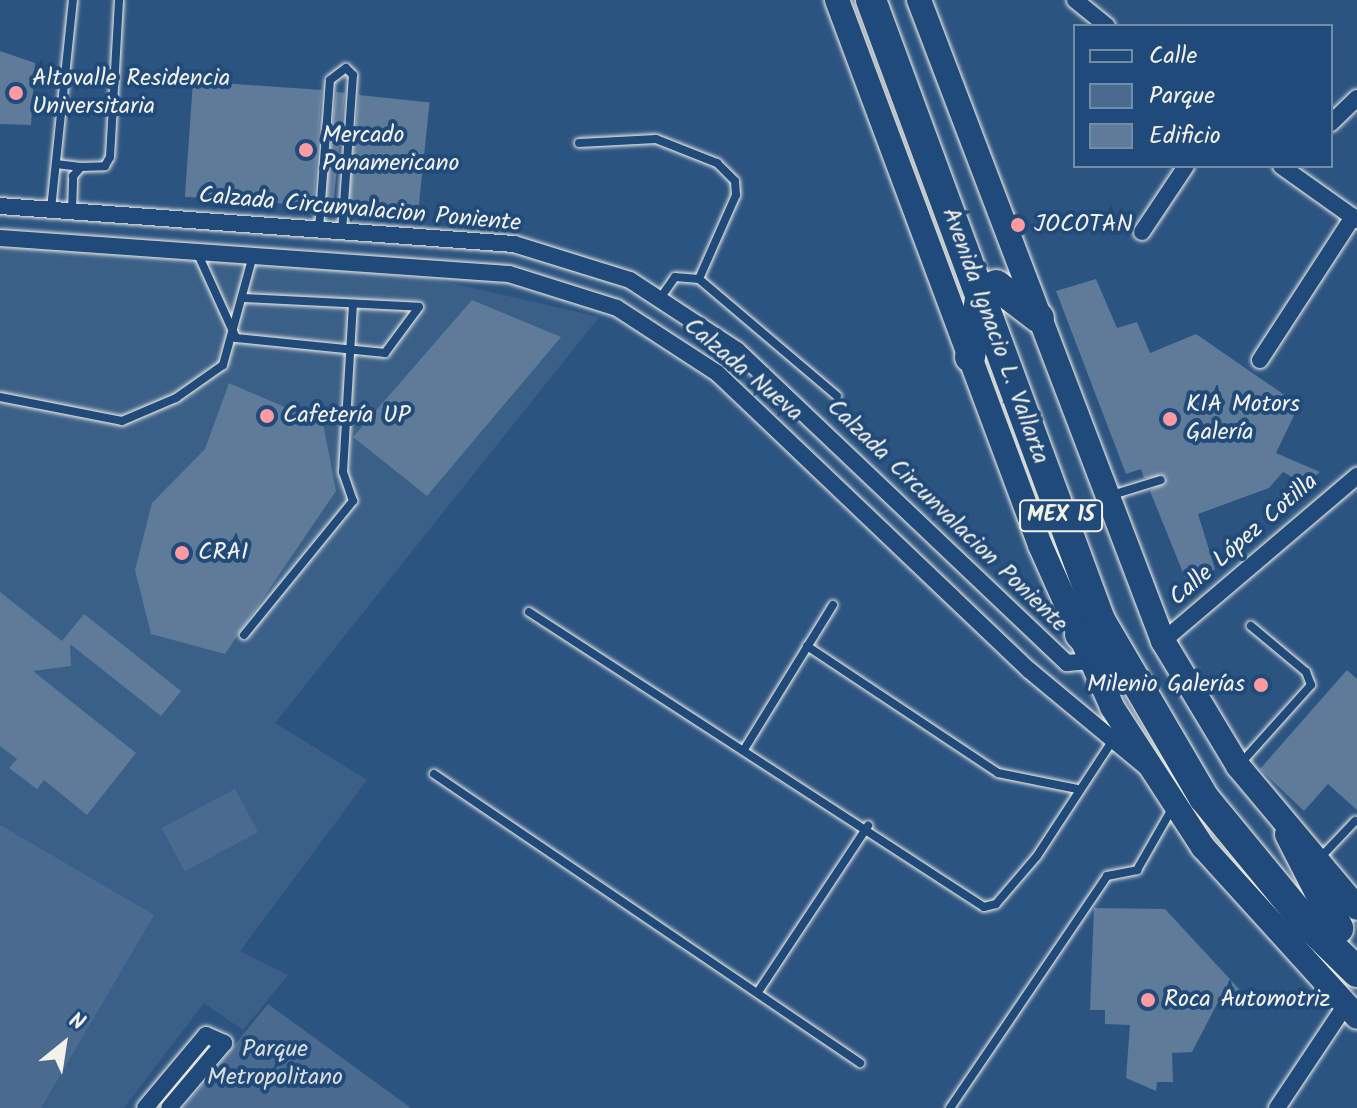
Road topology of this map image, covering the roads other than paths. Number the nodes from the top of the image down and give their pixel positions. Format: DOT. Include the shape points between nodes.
graph roads {
  1 [pos="73,0"];
  2 [pos="119,0"];
  3 [pos="837,0"];
  4 [pos="871,0"];
  5 [pos="891,0"];
  6 [pos="919,0"];
  7 [pos="1075,0"];
  8 [pos="1105,24"];
  9 [pos="1357,98"];
  10 [pos="1333,121"];
  11 [pos="579,143"];
  12 [pos="56,164"];
  13 [pos="81,167"];
  14 [pos="1185,168"];
  15 [pos="1286,168"];
  16 [pos="0,206"];
  17 [pos="51,210"];
  18 [pos="72,211"];
  19 [pos="1355,218"];
  20 [pos="319,229"];
  21 [pos="342,231"];
  22 [pos="1142,232"];
  23 [pos="0,238"];
  24 [pos="197,251"];
  25 [pos="253,255"];
  26 [pos="699,279"];
  27 [pos="988,291"];
  28 [pos="661,297"];
  29 [pos="244,298"];
  30 [pos="353,304"];
  31 [pos="1039,318"];
  32 [pos="702,323"];
  33 [pos="236,338"];
  34 [pos="349,351"];
  35 [pos="689,351"];
  36 [pos="970,357"];
  37 [pos="1260,360"];
  38 [pos="837,396"];
  39 [pos="0,397"];
  40 [pos="1357,476"];
  41 [pos="1161,480"];
  42 [pos="1105,498"];
  43 [pos="929,532"];
  44 [pos="908,554"];
  45 [pos="833,605"];
  46 [pos="529,612"];
  47 [pos="1251,626"];
  48 [pos="244,635"];
  49 [pos="1163,641"];
  50 [pos="807,646"];
  51 [pos="1086,648"];
  52 [pos="1143,701"];
  53 [pos="1118,736"];
  54 [pos="745,748"];
  55 [pos="1238,766"];
  56 [pos="434,774"];
  57 [pos="1077,789"];
  58 [pos="1174,805"];
  59 [pos="1355,821"];
  60 [pos="868,826"];
  61 [pos="1290,834"];
  62 [pos="1315,864"];
  63 [pos="1351,927"];
  64 [pos="1357,972"];
  65 [pos="760,989"];
  66 [pos="1351,1012"];
  67 [pos="860,1063"];
  68 [pos="145,1108"];
  69 [pos="169,1108"];
  70 [pos="950,1108"];
  71 [pos="1277,1108"];
  1 -- 12 [label="lane"];
  2 -- 13 [label="lane" via="110,157 105,166"];
  3 -- 36 [label="street, Avenida Ignacio L. Vallarta"];
  4 -- 27 [label="highway, Avenida Ignacio L. Vallarta / MEX 15"];
  5 -- 27 [label="highway, Avenida Ignacio L. Vallarta / MEX 15"];
  6 -- 31 [label="street, Avenida Ignacio L. Vallarta"];
  7 -- 8 [label="street"];
  9 -- 10 [label="street"];
  11 -- 26 [label="lane" via="656,139 717,163 735,181 736,195"];
  12 -- 13 [label="lane"];
  12 -- 17 [label="lane"];
  13 -- 18 [label="lane" via="73,176"];
  14 -- 22 [label="street"];
  15 -- 19 [label="street"];
  16 -- 17 [label="street, Calzada Circunvalacion Poniente"];
  17 -- 18 [label="street, Calzada Circunvalacion Poniente"];
  18 -- 20 [label="street, Calzada Circunvalacion Poniente"];
  19 -- 37 [label="street"];
  20 -- 21 [label="street, Calzada Circunvalacion Poniente"];
  20 -- 21 [label="lane" via="330,80 346,68 353,75"];
  21 -- 28 [label="street, Calzada Circunvalacion Poniente" via="514,244 586,263"];
  23 -- 24 [label="street, Calzada Nueva"];
  24 -- 25 [label="street, Calzada Nueva"];
  24 -- 33 [label="lane"];
  25 -- 29 [label="lane"];
  25 -- 35 [label="street, Calzada Nueva" via="509,274 617,308"];
  26 -- 28 [label="lane" via="675,277"];
  26 -- 38 [label="lane"];
  27 -- 31 [label="highway"];
  27 -- 36 [label="highway"];
  27 -- 52 [label="highway, Avenida Ignacio L. Vallarta / MEX 15" via="1100,620"];
  27 -- 63 [label="highway, Avenida Ignacio L. Vallarta / MEX 15" via="1114,603 1174,719 1224,796"];
  28 -- 32 [label="street, Calzada Circunvalacion Poniente"];
  29 -- 30 [label="lane"];
  29 -- 33 [label="lane"];
  30 -- 34 [label="lane"];
  30 -- 34 [label="lane" via="419,307 385,353"];
  31 -- 42 [label="street, Avenida Ignacio L. Vallarta"];
  32 -- 35 [label="street"];
  32 -- 43 [label="street, Calzada Circunvalacion Poniente"];
  33 -- 34 [label="lane"];
  33 -- 39 [label="lane" via="223,365 176,398 122,421"];
  34 -- 48 [label="lane" via="343,472 353,501"];
  35 -- 44 [label="street, Calzada Nueva"];
  36 -- 51 [label="street, Avenida Ignacio L. Vallarta"];
  40 -- 49 [label="street, Calle López Cotilla"];
  41 -- 42 [label="lane"];
  42 -- 49 [label="street, Avenida Ignacio L. Vallarta"];
  43 -- 44 [label="street"];
  43 -- 51 [label="street, Calzada Circunvalacion Poniente" via="1067,663"];
  44 -- 53 [label="street, Calzada Nueva"];
  45 -- 50 [label="lane"];
  46 -- 54 [label="lane"];
  47 -- 55 [label="lane" via="1306,672 1311,685"];
  49 -- 55 [label="street, Avenida Ignacio L. Vallarta"];
  50 -- 54 [label="lane"];
  50 -- 57 [label="lane" via="998,773"];
  51 -- 52 [label="highway"];
  51 -- 53 [label="street, Avenida Ignacio L. Vallarta"];
  52 -- 64 [label="highway, Avenida Ignacio L. Vallarta / MEX 15" via="1247,854"];
  53 -- 57 [label="lane"];
  53 -- 58 [label="street, Avenida Ignacio L. Vallarta" via="1150,769"];
  54 -- 60 [label="lane"];
  55 -- 61 [label="street, Avenida Ignacio L. Vallarta"];
  56 -- 65 [label="lane"];
  57 -- 60 [label="lane" via="1037,856 996,904 984,907"];
  58 -- 66 [label="street, Avenida Ignacio L. Vallarta"];
  58 -- 70 [label="lane" via="1137,870 1107,876"];
  59 -- 62 [label="lane"];
  60 -- 65 [label="lane"];
  61 -- 62 [label="street, Avenida Ignacio L. Vallarta"];
  61 -- 63 [label="highway"];
  62 -- 63 [label="street, Avenida Ignacio L. Vallarta"];
  65 -- 67 [label="lane"];
  66 -- 71 [label="street"];
  68 -- 69 [label="street" via="206,1035 224,1043"];
}
